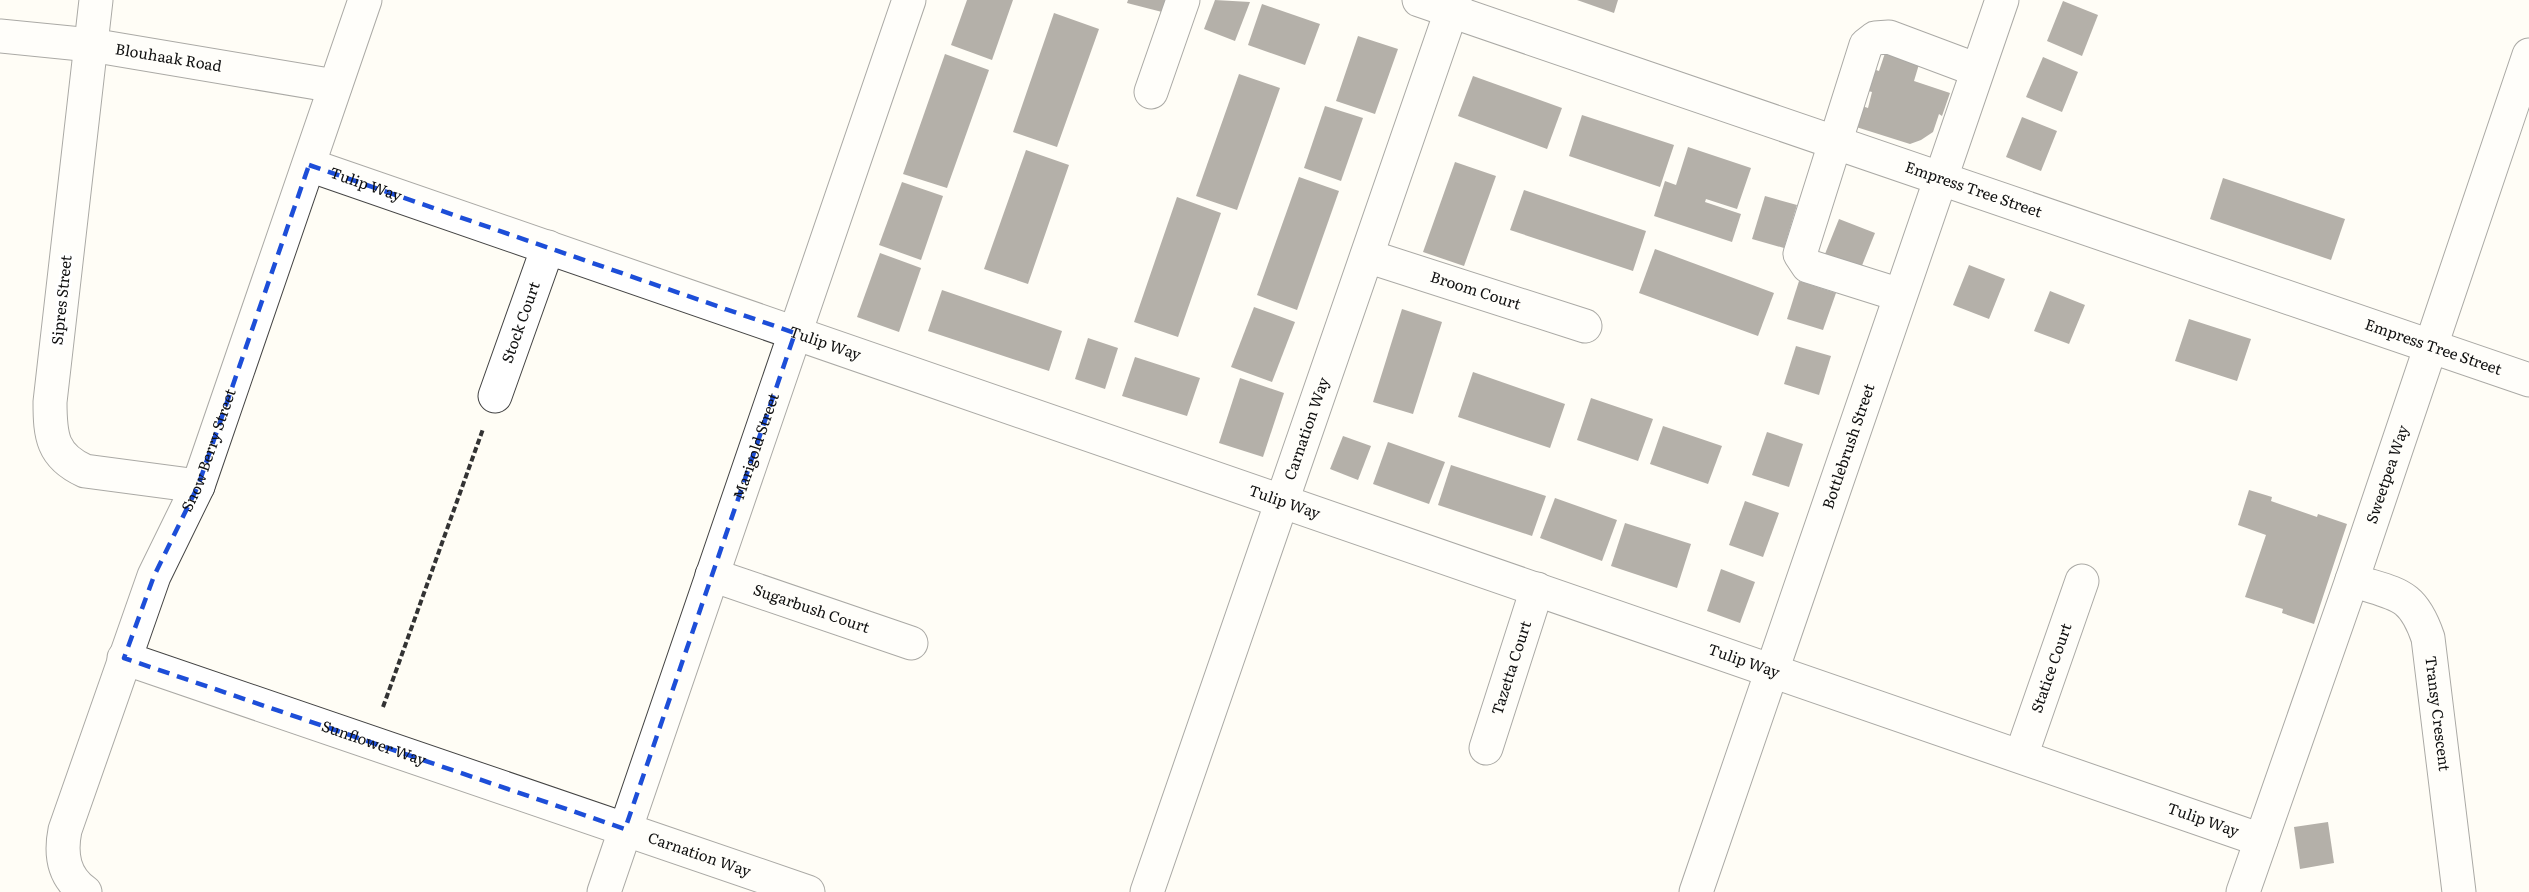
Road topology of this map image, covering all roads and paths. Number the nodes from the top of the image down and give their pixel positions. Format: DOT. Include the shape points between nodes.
graph roads {
  1 [pos="96,0"];
  2 [pos="365,0"];
  3 [pos="909,0"];
  4 [pos="1183,0"];
  5 [pos="1419,0"];
  6 [pos="2002,0"];
  7 [pos="1453,6"];
  8 [pos="0,36"];
  9 [pos="91,45"];
  10 [pos="2529,55"];
  11 [pos="1977,70"];
  12 [pos="335,86"];
  13 [pos="1151,92"];
  14 [pos="1835,142"];
  15 [pos="309,165"];
  16 [pos="1940,178"];
  17 [pos="548,247"];
  18 [pos="1366,256"];
  19 [pos="1900,295"];
  20 [pos="1585,326"];
  21 [pos="795,333"];
  22 [pos="2431,346"];
  23 [pos="2529,380"];
  24 [pos="495,396"];
  25 [pos="198,486"];
  26 [pos="1282,501"];
  27 [pos="712,575"];
  28 [pos="2352,580"];
  29 [pos="2082,581"];
  30 [pos="1537,589"];
  31 [pos="910,643"];
  32 [pos="124,658"];
  33 [pos="1771,670"];
  34 [pos="371,742"];
  35 [pos="1486,748"];
  36 [pos="2021,756"];
  37 [pos="625,829"];
  38 [pos="2261,840"];
  39 [pos="85,892"];
  40 [pos="604,892"];
  41 [pos="808,892"];
  42 [pos="1148,892"];
  43 [pos="1696,892"];
  44 [pos="2243,892"];
  45 [pos="2459,892"];
  1 -- 9 [label="street, Sipres Street"];
  2 -- 12 [label="street, Snow Berry Street"];
  3 -- 21 [label="street, Marigold Street"];
  4 -- 13 [label="street"];
  5 -- 7 [label="street, Empress Tree Street"];
  6 -- 11 [label="street, Bottlebrush Street"];
  7 -- 14 [label="street, Empress Tree Street"];
  7 -- 18 [label="street, Carnation Way"];
  8 -- 9 [label="street, Blouhaak Road"];
  9 -- 12 [label="street, Blouhaak Road"];
  9 -- 25 [label="street, Sipres Street" via="50,402 53,439 68,464 85,471"];
  10 -- 22 [label="street, Sweetpea Way"];
  11 -- 14 [label="street" via="1889,37 1875,38 1866,45"];
  11 -- 16 [label="street, Bottlebrush Street"];
  12 -- 15 [label="street, Snow Berry Street"];
  14 -- 16 [label="street, Empress Tree Street"];
  14 -- 19 [label="street" via="1800,254 1808,266"];
  15 -- 17 [label="street, Tulip Way"];
  15 -- 25 [label="street, Snow Berry Street"];
  16 -- 19 [label="street, Bottlebrush Street"];
  16 -- 22 [label="street, Empress Tree Street"];
  17 -- 21 [label="street, Tulip Way"];
  17 -- 24 [label="street, Stock Court"];
  18 -- 20 [label="street, Broom Court"];
  18 -- 26 [label="street, Carnation Way"];
  19 -- 33 [label="street, Bottlebrush Street"];
  21 -- 26 [label="street, Tulip Way"];
  21 -- 27 [label="street, Marigold Street"];
  22 -- 23 [label="street, Empress Tree Street"];
  22 -- 28 [label="street, Sweetpea Way"];
  24 -- 34 [label="path"];
  25 -- 32 [label="street, Snow Berry Street" via="154,576"];
  26 -- 30 [label="street, Tulip Way"];
  26 -- 42 [label="street, Carnation Way"];
  27 -- 31 [label="street, Sugarbush Court"];
  27 -- 37 [label="street, Marigold Street"];
  28 -- 38 [label="street, Sweetpea Way"];
  28 -- 45 [label="street, Transy Crescent" via="2402,597 2413,604 2422,620 2428,638"];
  29 -- 36 [label="street, Statice Court"];
  30 -- 33 [label="street, Tulip Way"];
  30 -- 35 [label="street, Tazetta Court"];
  32 -- 34 [label="street, Sunflower Way"];
  32 -- 39 [label="street, Snow Berry Street" via="62,846 69,876"];
  33 -- 36 [label="street, Tulip Way"];
  33 -- 43 [label="street, Bottlebrush Street"];
  34 -- 37 [label="street, Sunflower Way"];
  36 -- 38 [label="street, Tulip Way"];
  37 -- 40 [label="street, Marigold Street"];
  37 -- 41 [label="street, Carnation Way"];
  38 -- 44 [label="street, Sweetpea Way"];
}
